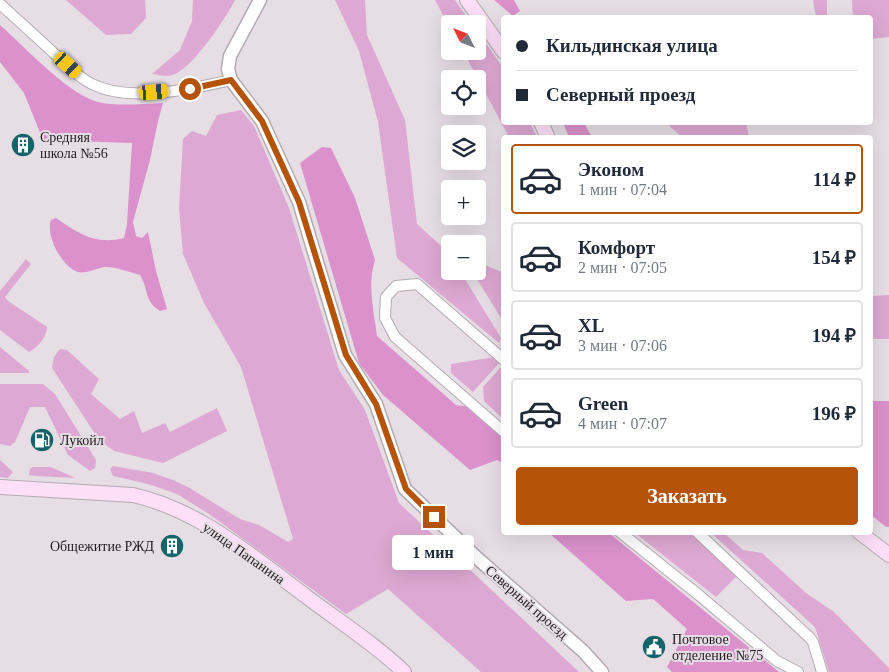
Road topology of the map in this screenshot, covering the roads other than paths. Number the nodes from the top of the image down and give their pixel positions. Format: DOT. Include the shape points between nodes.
graph roads {
  1 [pos="260,0"];
  2 [pos="467,0"];
  3 [pos="0,4"];
  4 [pos="501,48"];
  5 [pos="231,80"];
  6 [pos="501,357"];
  7 [pos="501,429"];
  8 [pos="0,487"];
  9 [pos="624,535"];
  10 [pos="700,535"];
  11 [pos="862,535"];
  12 [pos="889,554"];
  13 [pos="404,672"];
  14 [pos="602,672"];
  15 [pos="798,672"];
  16 [pos="822,672"];
  1 -- 5 [label="street" via="230,56 228,69"];
  2 -- 4 [label="main road"];
  3 -- 5 [label="street" via="91,84 119,93 190,89"];
  5 -- 14 [label="street, Северный проезд" via="262,121 299,202 346,355 376,404 406,489"];
  6 -- 7 [label="street" via="417,284 396,286 386,297 385,318 395,337"];
  8 -- 13 [label="main road, улица Папанина" via="133,496 151,499 182,513 241,547"];
  9 -- 15 [label="street" via="777,661"];
  10 -- 16 [label="street" via="810,638"];
  11 -- 12 [label="main road"];
}
